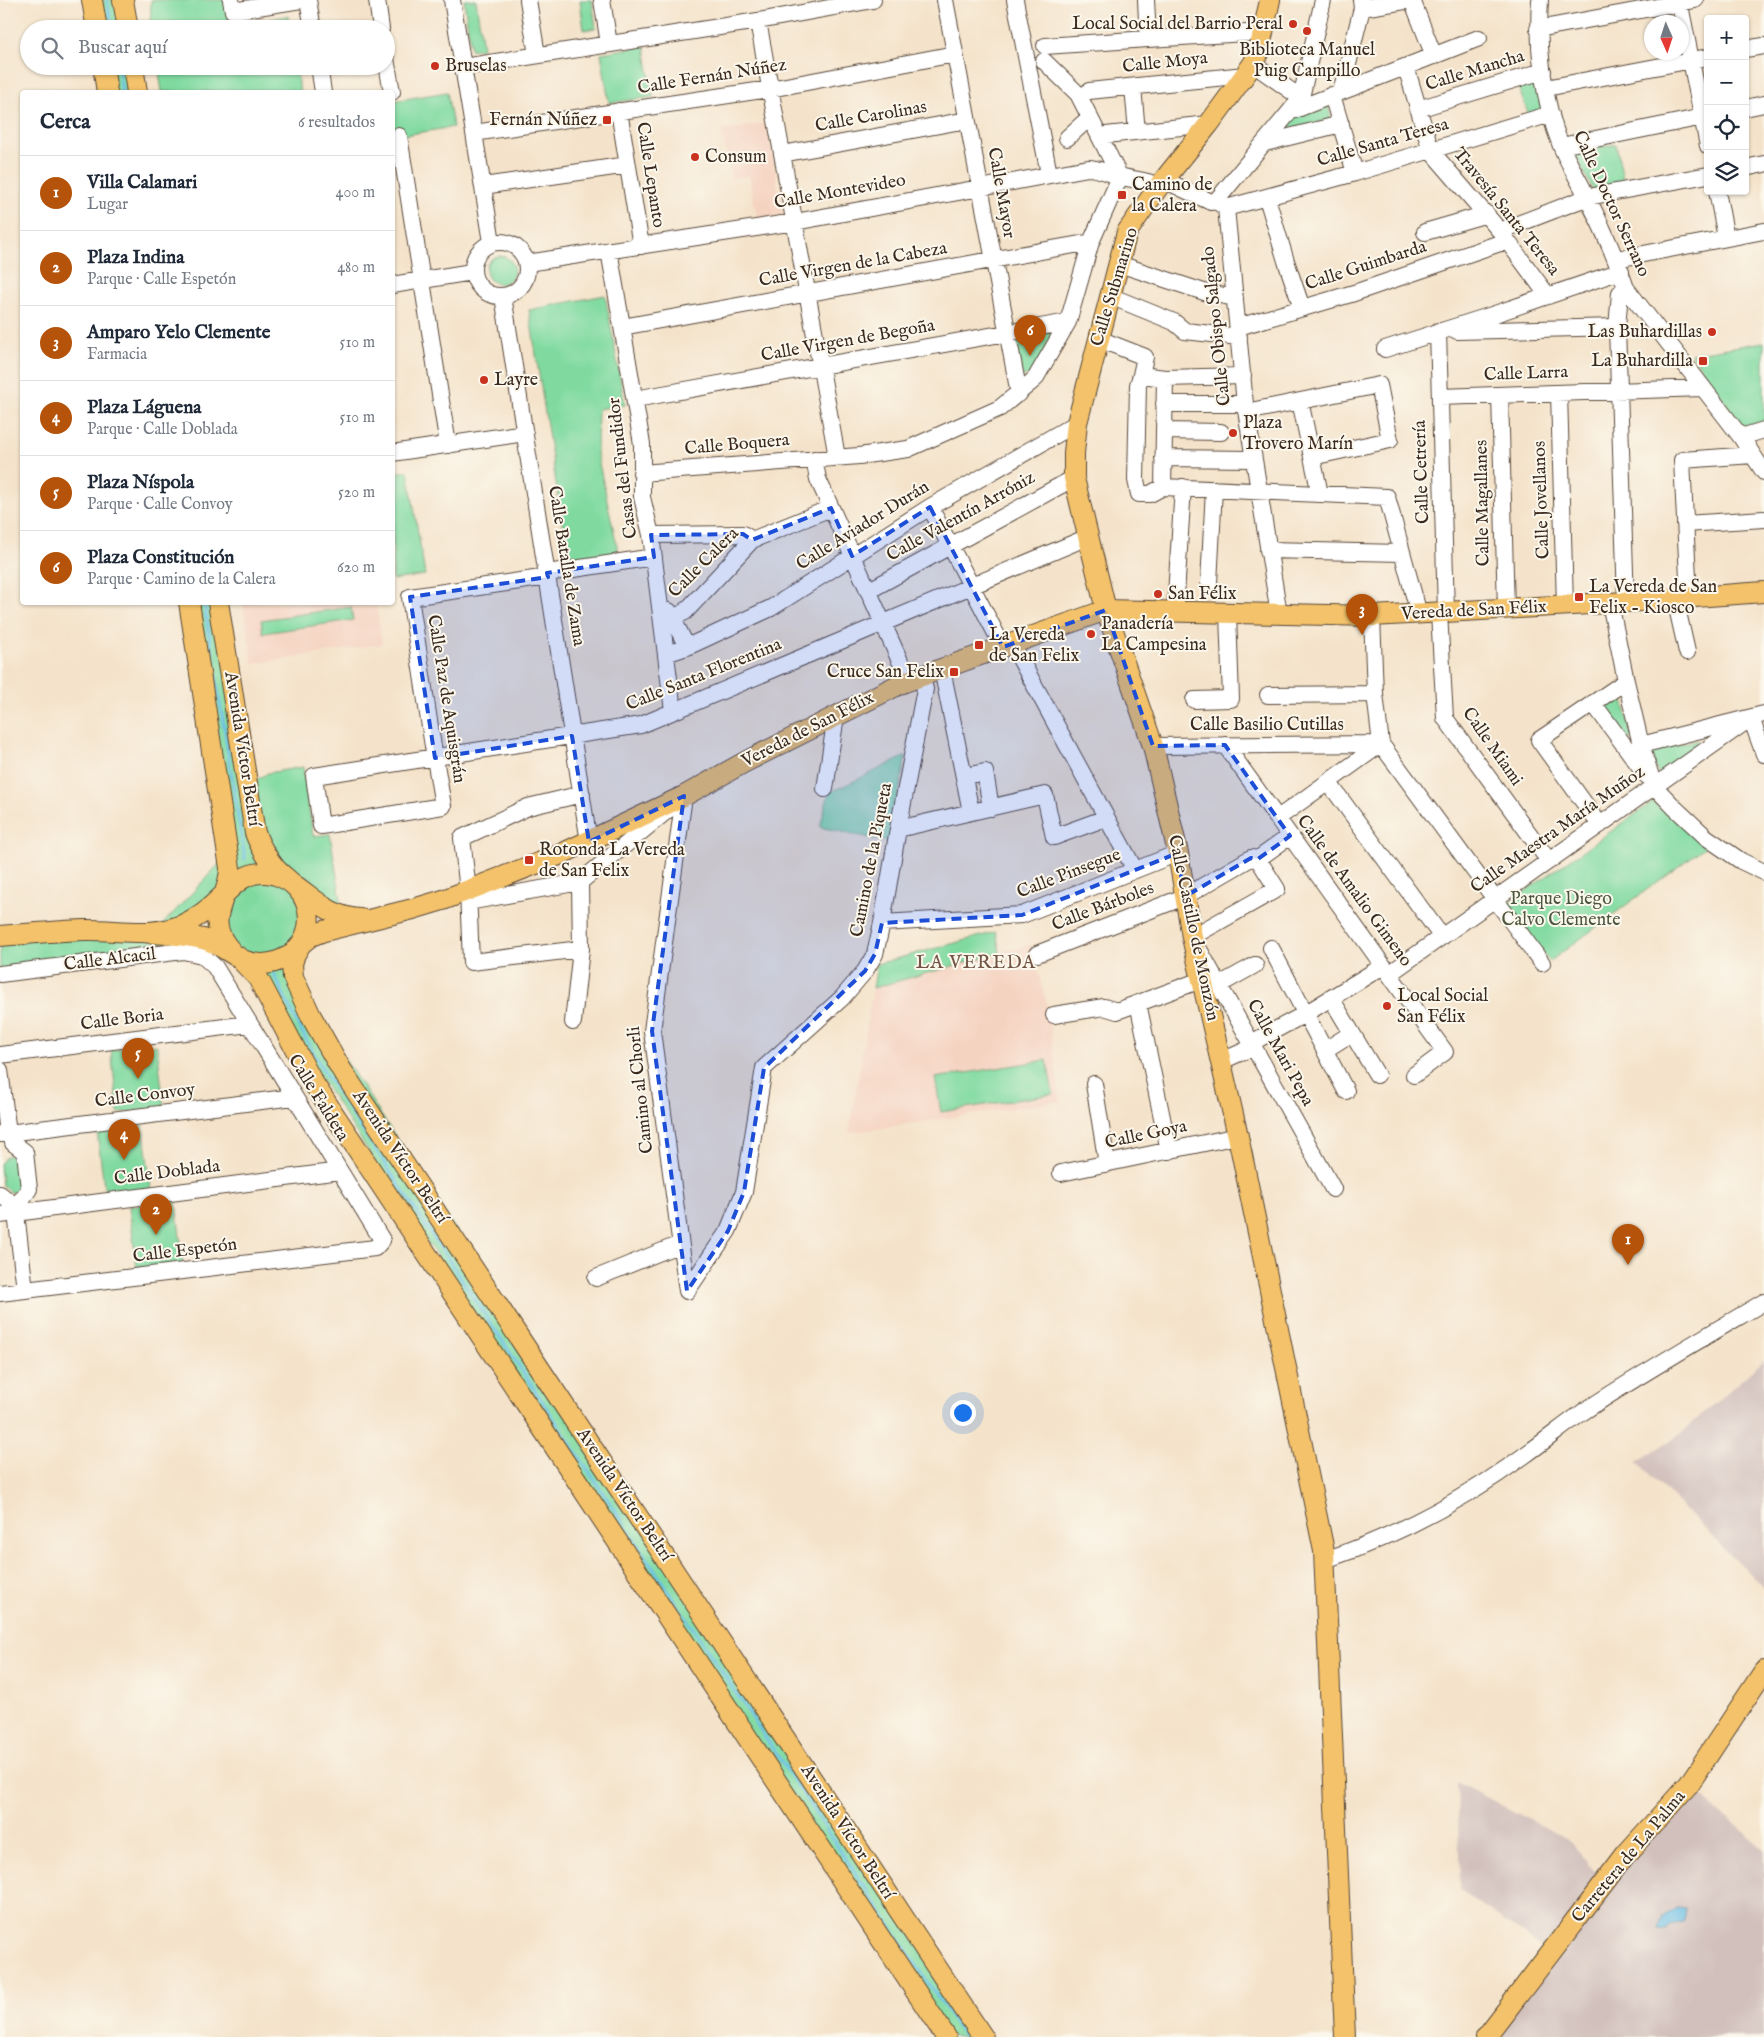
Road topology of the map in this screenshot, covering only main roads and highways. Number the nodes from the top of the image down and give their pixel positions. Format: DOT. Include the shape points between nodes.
graph roads {
  1 [pos="92,0"];
  2 [pos="123,0"];
  3 [pos="1270,0"];
  4 [pos="95,20"];
  5 [pos="126,20"];
  6 [pos="104,75"];
  7 [pos="135,75"];
  8 [pos="107,90"];
  9 [pos="138,90"];
  10 [pos="1764,592"];
  11 [pos="189,605"];
  12 [pos="218,605"];
  13 [pos="1106,610"];
  14 [pos="293,884"];
  15 [pos="224,895"];
  16 [pos="370,919"];
  17 [pos="142,932"];
  18 [pos="0,936"];
  19 [pos="301,944"];
  20 [pos="235,954"];
  21 [pos="1764,1671"];
  22 [pos="946,2037"];
  23 [pos="983,2037"];
  24 [pos="1344,2037"];
  25 [pos="1486,2037"];
  1 -- 4 [label="main road"];
  2 -- 5 [label="main road"];
  3 -- 13 [label="main road, Calle Submarino" via="1259,50 1249,69 1128,230 1110,296 1077,423 1074,453 1074,478"];
  6 -- 8 [label="main road"];
  7 -- 9 [label="main road"];
  10 -- 13 [label="main road, Vereda de San Félix" via="1372,616"];
  11 -- 15 [label="main road, Avenida Víctor Beltrí" via="230,860 230,875"];
  12 -- 14 [label="main road, Avenida Víctor Beltrí" via="256,833 268,859"];
  13 -- 16 [label="main road, Vereda de San Félix" via="915,678 745,762 684,796 468,897"];
  13 -- 24 [label="main road, Calle Castillo de Monzón" via="1153,746 1178,854 1192,937 1210,982 1222,1061 1325,1560"];
  14 -- 15 [label="main road" via="276,875 256,874 238,880"];
  14 -- 16 [label="main road" via="316,903 337,914"];
  14 -- 19 [label="main road" via="308,909 309,923"];
  15 -- 17 [label="main road" via="184,924 159,932"];
  15 -- 20 [label="main road" via="218,912 218,927 223,941"];
  16 -- 19 [label="main road, Vereda de San Félix" via="316,933"];
  17 -- 18 [label="main road, Calle Alcacil" via="84,930"];
  17 -- 20 [label="main road" via="200,938"];
  19 -- 20 [label="main road" via="292,954 272,963 250,963"];
  19 -- 23 [label="main road, Avenida Víctor Beltrí" via="292,964 295,983 341,1069"];
  20 -- 22 [label="main road, Avenida Víctor Beltrí" via="258,978 312,1081"];
  21 -- 25 [label="main road, Carretera de La Palma" via="1689,1784 1626,1854"];
}
